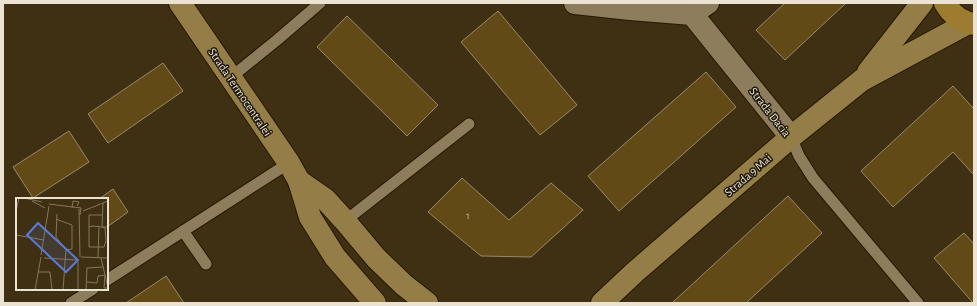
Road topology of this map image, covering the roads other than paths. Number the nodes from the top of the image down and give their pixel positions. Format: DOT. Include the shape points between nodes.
graph roads {
  1 [pos="180,3"];
  2 [pos="320,3"];
  3 [pos="575,3"];
  4 [pos="922,3"];
  5 [pos="944,3"];
  6 [pos="627,6"];
  7 [pos="700,9"];
  8 [pos="971,23"];
  9 [pos="230,78"];
  10 [pos="862,80"];
  11 [pos="469,124"];
  12 [pos="791,137"];
  13 [pos="294,172"];
  14 [pos="345,221"];
  15 [pos="183,231"];
  16 [pos="206,264"];
  17 [pos="635,272"];
  18 [pos="108,279"];
  19 [pos="91,290"];
  20 [pos="71,303"];
  21 [pos="375,303"];
  22 [pos="427,303"];
  23 [pos="588,303"];
  24 [pos="602,303"];
  25 [pos="918,303"];
  1 -- 9 [label="main road, Strada Termocentralei"];
  2 -- 9 [label="lane"];
  3 -- 6 [label="street, Strada Dacia"];
  4 -- 10 [label="main road, Strada 9 Mai"];
  5 -- 8 [label="main road" via="957,17"];
  6 -- 7 [label="street, Strada Dacia"];
  7 -- 12 [label="street, Strada Dacia"];
  8 -- 10 [label="main road, Strada 9 Mai"];
  9 -- 13 [label="main road, Strada Termocentralei"];
  10 -- 12 [label="main road, Strada 9 Mai"];
  11 -- 14 [label="lane"];
  12 -- 17 [label="main road, Strada 9 Mai"];
  12 -- 25 [label="lane, Strada Dacia" via="813,178"];
  13 -- 14 [label="main road, Strada Termocentralei" via="325,199"];
  13 -- 15 [label="lane"];
  13 -- 21 [label="main road, Strada Termocentralei" via="310,217 335,257"];
  14 -- 22 [label="main road, Strada Termocentralei" via="376,258"];
  15 -- 16 [label="lane"];
  15 -- 18 [label="lane"];
  17 -- 23 [label="main road, Strada 9 Mai"];
  17 -- 24 [label="main road, Strada 9 Mai"];
  19 -- 20 [label="lane"];
}
